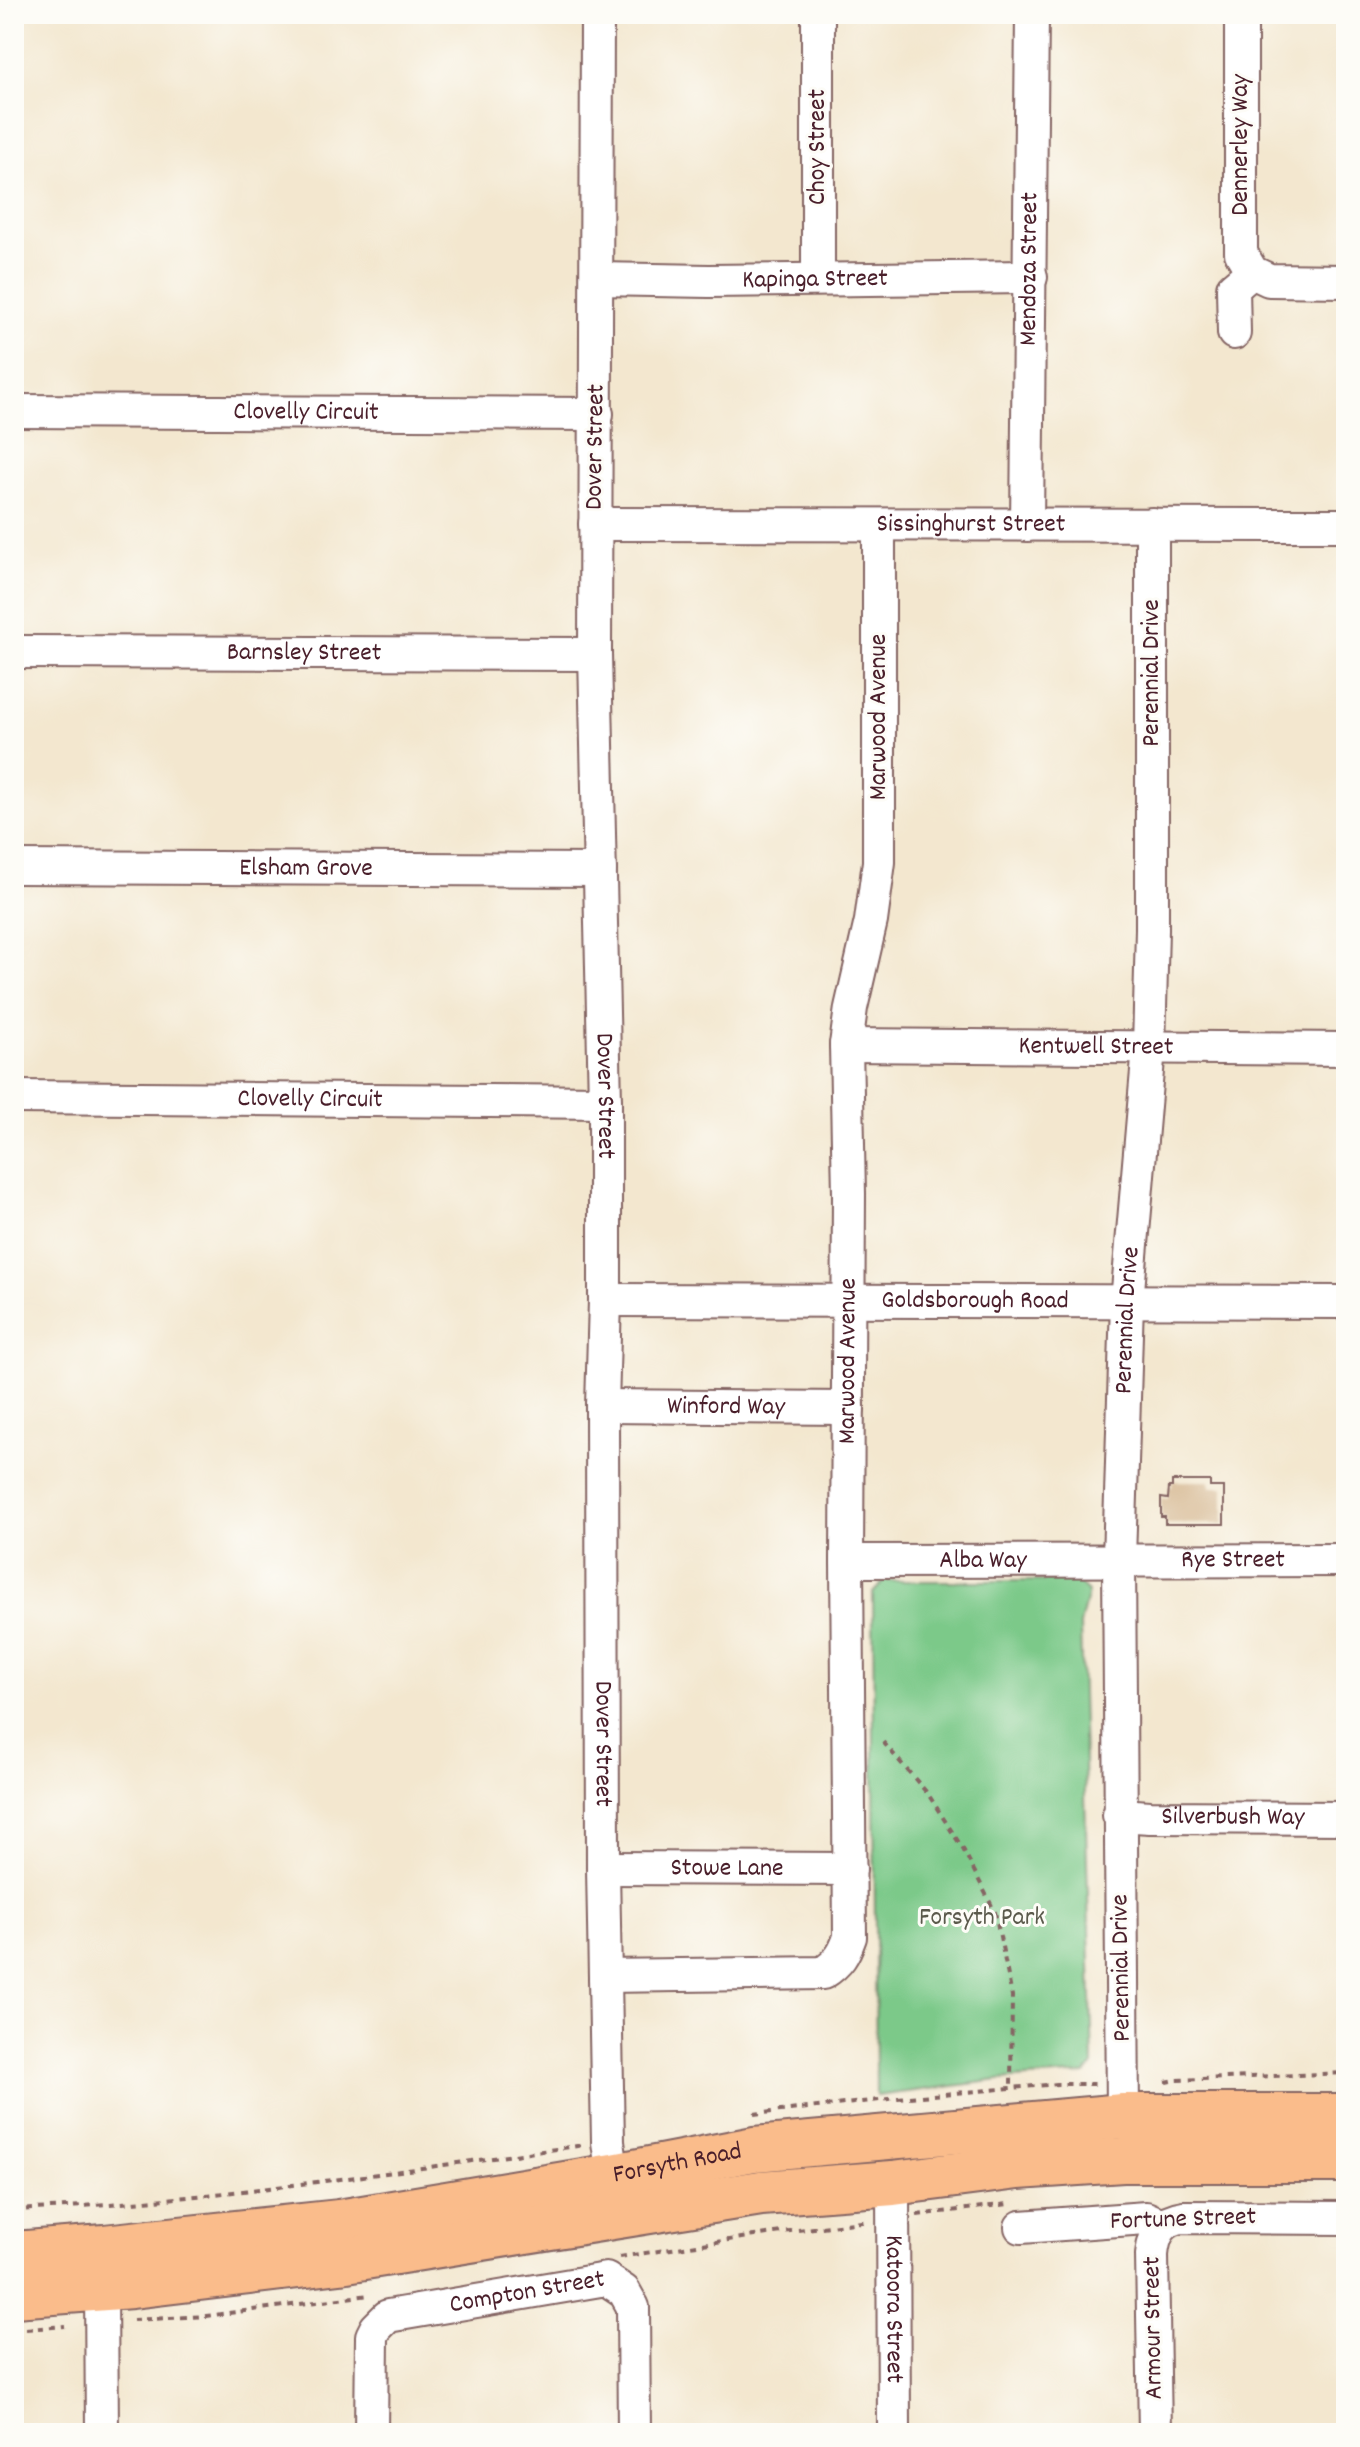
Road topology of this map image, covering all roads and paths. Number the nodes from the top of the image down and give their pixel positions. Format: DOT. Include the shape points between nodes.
graph roads {
  1 [pos="597,14"];
  2 [pos="818,14"];
  3 [pos="1032,14"];
  4 [pos="1241,14"];
  5 [pos="1252,272"];
  6 [pos="1031,277"];
  7 [pos="597,279"];
  8 [pos="818,279"];
  9 [pos="1346,281"];
  10 [pos="1234,333"];
  11 [pos="14,411"];
  12 [pos="597,414"];
  13 [pos="595,524"];
  14 [pos="1152,524"];
  15 [pos="879,525"];
  16 [pos="1027,525"];
  17 [pos="1346,525"];
  18 [pos="14,652"];
  19 [pos="595,654"];
  20 [pos="14,867"];
  21 [pos="600,870"];
  22 [pos="846,1045"];
  23 [pos="1149,1048"];
  24 [pos="1346,1049"];
  25 [pos="14,1097"];
  26 [pos="605,1102"];
  27 [pos="605,1300"];
  28 [pos="848,1300"];
  29 [pos="1127,1302"];
  30 [pos="1346,1302"];
  31 [pos="602,1406"];
  32 [pos="848,1408"];
  33 [pos="1119,1559"];
  34 [pos="1346,1560"];
  35 [pos="847,1561"];
  36 [pos="883,1742"];
  37 [pos="1119,1815"];
  38 [pos="1346,1818"];
  39 [pos="603,1868"];
  40 [pos="850,1869"];
  41 [pos="605,1976"];
  42 [pos="1011,2088"];
  43 [pos="1123,2116"];
  44 [pos="1346,2116"];
  45 [pos="1123,2160"];
  46 [pos="1346,2160"];
  47 [pos="894,2201"];
  48 [pos="1018,2215"];
  49 [pos="613,2217"];
  50 [pos="1346,2218"];
  51 [pos="1162,2225"];
  52 [pos="14,2254"];
  53 [pos="102,2285"];
  54 [pos="14,2295"];
  55 [pos="380,2308"];
  56 [pos="14,2330"];
  57 [pos="102,2433"];
  58 [pos="371,2433"];
  59 [pos="634,2433"];
  60 [pos="894,2433"];
  61 [pos="1155,2433"];
  1 -- 7 [label="street, Dover Street"];
  2 -- 8 [label="street, Choy Street"];
  3 -- 6 [label="street, Mendoza Street"];
  4 -- 5 [label="street, Dennerley Way" via="1241,253"];
  5 -- 9 [label="street" via="1269,280"];
  5 -- 10 [label="street" via="1233,288"];
  6 -- 8 [label="street, Kapinga Street"];
  6 -- 16 [label="street, Mendoza Street"];
  7 -- 8 [label="street, Kapinga Street"];
  7 -- 12 [label="street, Dover Street"];
  11 -- 12 [label="street, Clovelly Circuit"];
  12 -- 13 [label="street, Dover Street"];
  13 -- 15 [label="street, Sissinghurst Street"];
  13 -- 19 [label="street, Dover Street"];
  14 -- 16 [label="street, Sissinghurst Street"];
  14 -- 17 [label="street, Sissinghurst Street"];
  14 -- 23 [label="street, Perennial Drive"];
  15 -- 16 [label="street, Sissinghurst Street"];
  15 -- 22 [label="street, Marwood Avenue" via="879,862"];
  18 -- 19 [label="street, Barnsley Street"];
  19 -- 21 [label="street, Dover Street"];
  20 -- 21 [label="street, Elsham Grove"];
  21 -- 26 [label="street, Dover Street"];
  22 -- 23 [label="street, Kentwell Street"];
  22 -- 28 [label="street, Marwood Avenue"];
  23 -- 24 [label="street, Kentwell Street"];
  23 -- 29 [label="street, Perennial Drive"];
  25 -- 26 [label="street, Clovelly Circuit"];
  26 -- 27 [label="street, Dover Street"];
  27 -- 28 [label="street, Goldsborough Road"];
  27 -- 31 [label="street, Dover Street"];
  28 -- 29 [label="street, Goldsborough Road"];
  28 -- 32 [label="street, Marwood Avenue"];
  29 -- 30 [label="street, Goldsborough Road"];
  29 -- 33 [label="street, Perennial Drive"];
  31 -- 32 [label="street, Winford Way"];
  31 -- 39 [label="street, Dover Street"];
  32 -- 35 [label="street, Marwood Avenue"];
  33 -- 34 [label="street, Rye Street"];
  33 -- 35 [label="street, Alba Way"];
  33 -- 37 [label="street, Perennial Drive"];
  35 -- 40 [label="street, Marwood Avenue"];
  36 -- 42 [label="path" via="928,1794 995,1912 1012,1996"];
  37 -- 38 [label="street, Silverbush Way"];
  37 -- 43 [label="street, Perennial Drive"];
  39 -- 40 [label="street, Stowe Lane"];
  39 -- 41 [label="street, Dover Street"];
  40 -- 41 [label="street, Marwood Avenue" via="850,1937 836,1965 823,1973"];
  41 -- 49 [label="street, Dover Street"];
  43 -- 44 [label="highway, Forsyth Road"];
  43 -- 45 [label="highway"];
  43 -- 49 [label="highway, Forsyth Road" via="754,2149"];
  45 -- 46 [label="highway, Forsyth Road"];
  45 -- 47 [label="highway, Forsyth Road" via="1018,2167"];
  47 -- 48 [label="path"];
  47 -- 49 [label="highway, Forsyth Road" via="761,2193"];
  47 -- 49 [label="path" via="767,2234"];
  47 -- 60 [label="street, Katoora Street"];
  48 -- 51 [label="street, Fortune Street" via="1146,2218"];
  49 -- 53 [label="highway, Forsyth Road" via="339,2222"];
  50 -- 51 [label="street, Fortune Street" via="1183,2217"];
  51 -- 61 [label="street, Armour Street" via="1152,2255"];
  52 -- 53 [label="highway, Forsyth Road"];
  53 -- 54 [label="highway, Forsyth Road"];
  53 -- 55 [label="path" via="160,2320 276,2308"];
  53 -- 56 [label="path" via="58,2327"];
  53 -- 57 [label="street"];
  55 -- 58 [label="street" via="371,2345"];
  55 -- 59 [label="street, Compton Street" via="388,2316 606,2279 624,2291 633,2307"];
}
